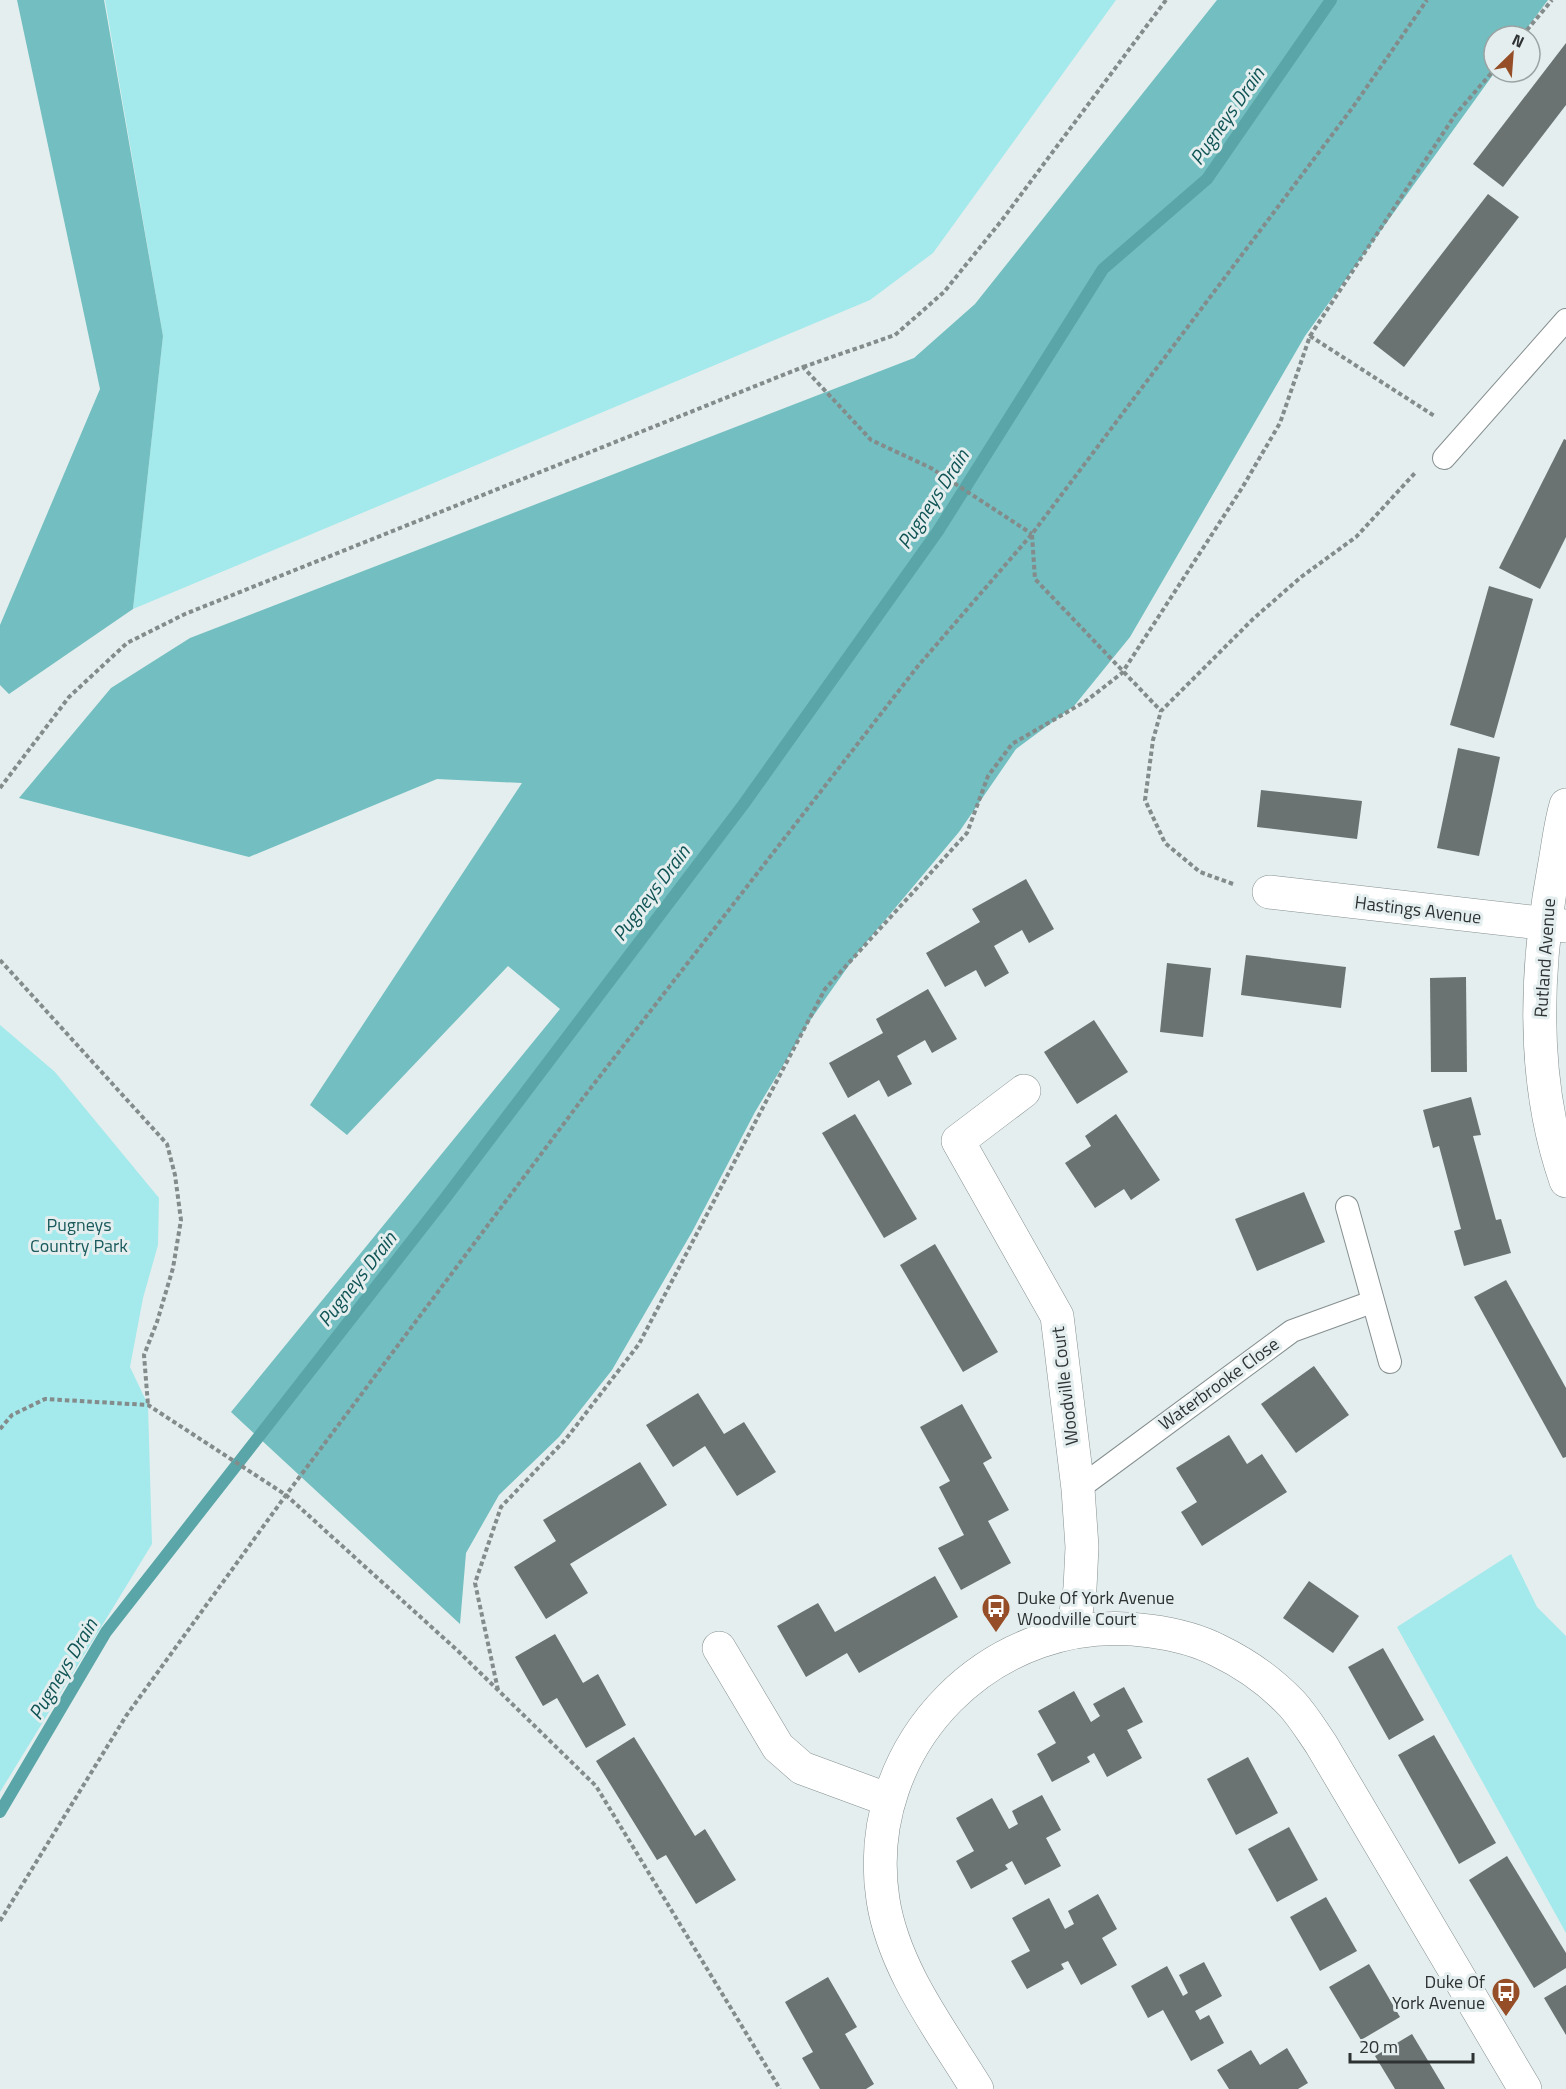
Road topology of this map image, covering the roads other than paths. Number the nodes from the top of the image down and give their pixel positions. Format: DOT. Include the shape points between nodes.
graph roads {
  1 [pos="1566,320"];
  2 [pos="1444,458"];
  3 [pos="1566,805"];
  4 [pos="1269,892"];
  5 [pos="1556,926"];
  6 [pos="1024,1091"];
  7 [pos="1566,1181"];
  8 [pos="1347,1207"];
  9 [pos="1372,1302"];
  10 [pos="1390,1362"];
  11 [pos="1078,1489"];
  12 [pos="1073,1631"];
  13 [pos="720,1648"];
  14 [pos="889,1800"];
  15 [pos="977,2089"];
  16 [pos="1525,2089"];
  1 -- 2 [label="lane"];
  3 -- 5 [label="street, Rutland Avenue" via="1550,891"];
  4 -- 5 [label="street, Hastings Avenue"];
  5 -- 7 [label="street, Rutland Avenue" via="1540,972 1540,1031 1545,1096"];
  6 -- 11 [label="street, Woodville Court" via="957,1141 1057,1316"];
  8 -- 9 [label="lane"];
  9 -- 10 [label="lane"];
  9 -- 11 [label="lane, Waterbrooke Close" via="1292,1331"];
  11 -- 12 [label="street, Woodville Court" via="1082,1547"];
  12 -- 14 [label="street" via="1004,1656 958,1688 929,1719 905,1757"];
  12 -- 16 [label="street" via="1125,1627 1174,1634 1218,1650 1259,1674 1293,1705 1322,1744"];
  13 -- 14 [label="street" via="778,1747 802,1768"];
  14 -- 15 [label="street" via="880,1851 883,1899 893,1941 911,1982"];
}
